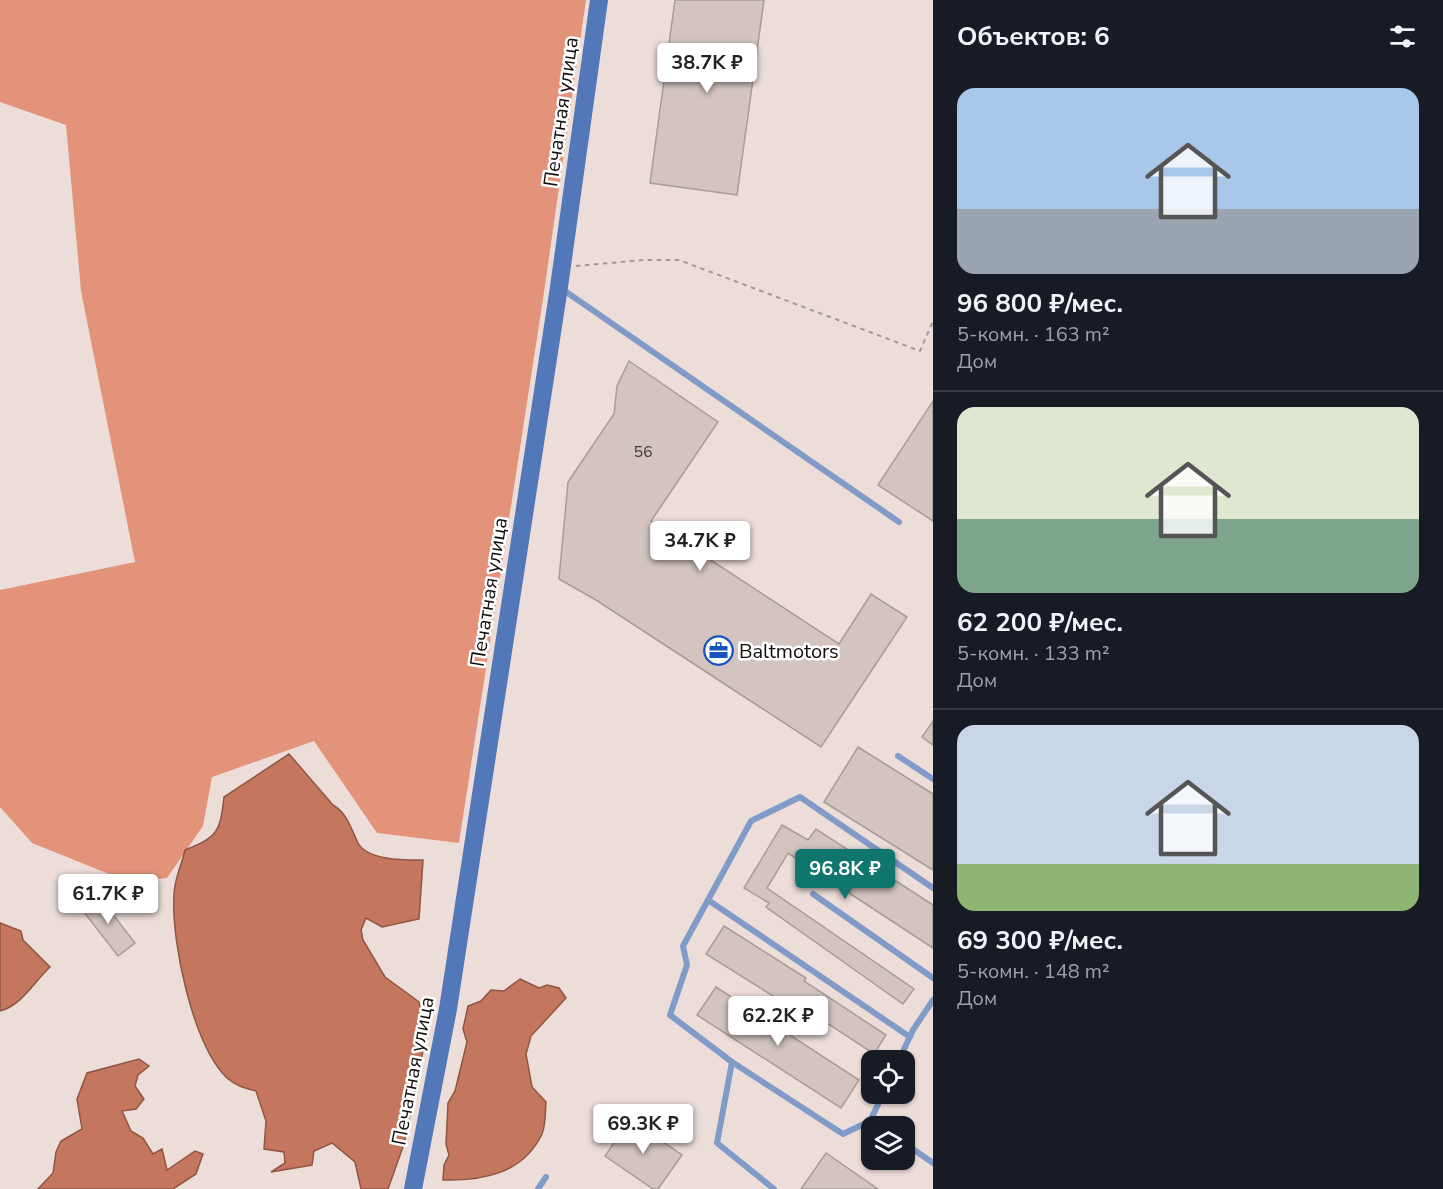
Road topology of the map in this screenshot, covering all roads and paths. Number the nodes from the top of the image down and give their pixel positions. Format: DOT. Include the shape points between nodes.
graph roads {
  1 [pos="599,0"];
  2 [pos="561,268"];
  3 [pos="559,287"];
  4 [pos="933,321"];
  5 [pos="899,522"];
  6 [pos="897,756"];
  7 [pos="933,779"];
  8 [pos="933,888"];
  9 [pos="813,894"];
  10 [pos="708,900"];
  11 [pos="933,978"];
  12 [pos="933,1000"];
  13 [pos="910,1037"];
  14 [pos="904,1050"];
  15 [pos="732,1062"];
  16 [pos="861,1125"];
  17 [pos="915,1151"];
  18 [pos="933,1163"];
  19 [pos="546,1177"];
  20 [pos="413,1189"];
  21 [pos="538,1189"];
  22 [pos="774,1189"];
  1 -- 2 [label="street, Печатная улица"];
  2 -- 3 [label="street, Печатная улица"];
  2 -- 4 [label="path" via="680,260 920,351"];
  3 -- 5 [label="lane"];
  3 -- 20 [label="street, Печатная улица" via="448,1009"];
  6 -- 7 [label="lane"];
  8 -- 10 [label="lane" via="800,797 751,821"];
  9 -- 11 [label="lane"];
  10 -- 13 [label="lane"];
  10 -- 15 [label="lane" via="682,946 687,965 670,1015"];
  12 -- 13 [label="lane"];
  13 -- 14 [label="lane"];
  15 -- 16 [label="lane" via="843,1134"];
  15 -- 22 [label="lane" via="717,1143"];
  17 -- 18 [label="lane"];
  19 -- 21 [label="lane"];
}
